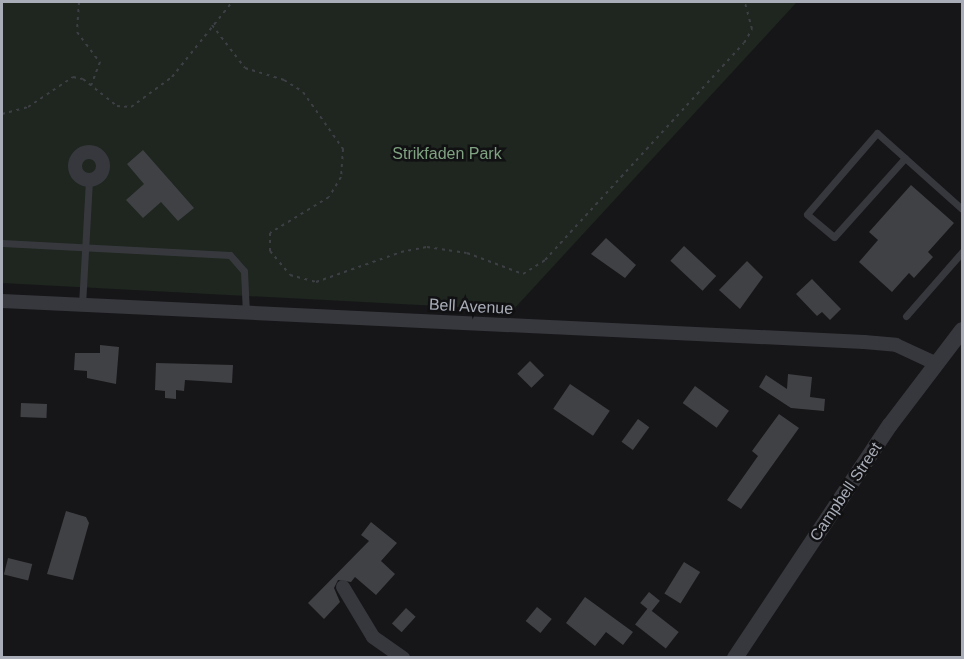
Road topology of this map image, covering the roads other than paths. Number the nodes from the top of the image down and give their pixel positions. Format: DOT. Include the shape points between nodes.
graph roads {
  1 [pos="905,158"];
  2 [pos="89,180"];
  3 [pos="963,209"];
  4 [pos="2,243"];
  5 [pos="85,247"];
  6 [pos="963,252"];
  7 [pos="2,301"];
  8 [pos="82,305"];
  9 [pos="246,313"];
  10 [pos="906,316"];
  11 [pos="963,330"];
  12 [pos="934,363"];
  13 [pos="343,587"];
  14 [pos="403,657"];
  15 [pos="735,657"];
  1 -- 1 [label="lane" via="877,133 807,214 834,237"];
  1 -- 3 [label="lane"];
  2 -- 5 [label="lane"];
  4 -- 5 [label="lane"];
  5 -- 8 [label="lane"];
  5 -- 9 [label="lane" via="230,255 244,271"];
  6 -- 10 [label="lane"];
  7 -- 8 [label="street, Bell Avenue"];
  8 -- 9 [label="street, Bell Avenue"];
  9 -- 12 [label="street, Bell Avenue" via="864,342 896,345"];
  11 -- 12 [label="street, Campbell Street"];
  12 -- 15 [label="street, Campbell Street"];
  13 -- 14 [label="street" via="373,638"];
}
